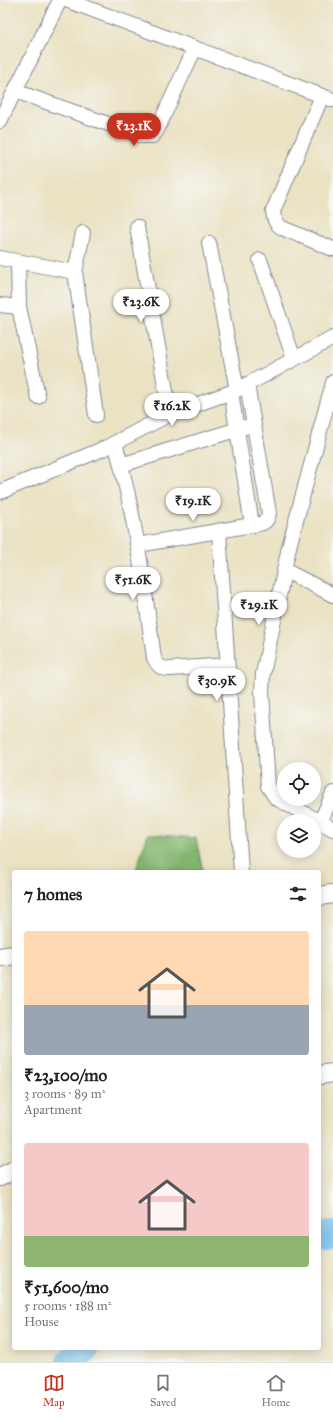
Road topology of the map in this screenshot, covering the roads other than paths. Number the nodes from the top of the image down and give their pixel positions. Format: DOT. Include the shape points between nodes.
graph roads {
  1 [pos="60,0"];
  2 [pos="66,0"];
  3 [pos="195,48"];
  4 [pos="15,91"];
  5 [pos="327,98"];
  6 [pos="0,121"];
  7 [pos="137,228"];
  8 [pos="83,233"];
  9 [pos="210,243"];
  10 [pos="333,249"];
  11 [pos="0,258"];
  12 [pos="260,260"];
  13 [pos="18,262"];
  14 [pos="75,272"];
  15 [pos="0,305"];
  16 [pos="19,306"];
  17 [pos="333,338"];
  18 [pos="294,359"];
  19 [pos="333,382"];
  20 [pos="238,388"];
  21 [pos="38,397"];
  22 [pos="170,414"];
  23 [pos="96,415"];
  24 [pos="253,424"];
  25 [pos="237,429"];
  26 [pos="115,443"];
  27 [pos="121,465"];
  28 [pos="0,492"];
  29 [pos="252,525"];
  30 [pos="219,531"];
  31 [pos="138,545"];
  32 [pos="284,570"];
  33 [pos="333,595"];
  34 [pos="227,665"];
  35 [pos="333,793"];
  36 [pos="304,814"];
  37 [pos="321,821"];
  38 [pos="321,823"];
  39 [pos="333,829"];
  40 [pos="241,870"];
  41 [pos="333,894"];
  42 [pos="321,896"];
  43 [pos="12,955"];
  44 [pos="0,957"];
  45 [pos="333,1073"];
  46 [pos="321,1075"];
  47 [pos="12,1171"];
  48 [pos="0,1177"];
  1 -- 4 [label="street"];
  2 -- 3 [label="street"];
  3 -- 4 [label="street" via="152,136 142,136"];
  3 -- 5 [label="street"];
  4 -- 6 [label="street"];
  5 -- 10 [label="street" via="273,211 276,224 282,228"];
  7 -- 22 [label="street"];
  8 -- 14 [label="street"];
  9 -- 20 [label="street"];
  11 -- 13 [label="street"];
  12 -- 18 [label="street"];
  13 -- 14 [label="street"];
  13 -- 16 [label="street"];
  14 -- 23 [label="street"];
  15 -- 16 [label="street"];
  16 -- 21 [label="street"];
  17 -- 18 [label="street"];
  18 -- 20 [label="street"];
  19 -- 32 [label="street"];
  20 -- 22 [label="street"];
  20 -- 24 [label="street"];
  20 -- 25 [label="street"];
  22 -- 26 [label="street"];
  24 -- 25 [label="street"];
  24 -- 29 [label="street" via="269,513 264,523"];
  25 -- 27 [label="street"];
  25 -- 29 [label="street"];
  26 -- 27 [label="street"];
  26 -- 28 [label="street"];
  27 -- 31 [label="street"];
  29 -- 30 [label="street"];
  30 -- 31 [label="street"];
  30 -- 34 [label="street"];
  31 -- 34 [label="street" via="157,665 163,669"];
  32 -- 33 [label="street"];
  32 -- 36 [label="street" via="263,674 268,786 276,798"];
  34 -- 40 [label="street"];
  35 -- 37 [label="street"];
  38 -- 39 [label="street"];
  41 -- 42 [label="street"];
  43 -- 44 [label="street"];
  45 -- 46 [label="street"];
  47 -- 48 [label="street"];
}
